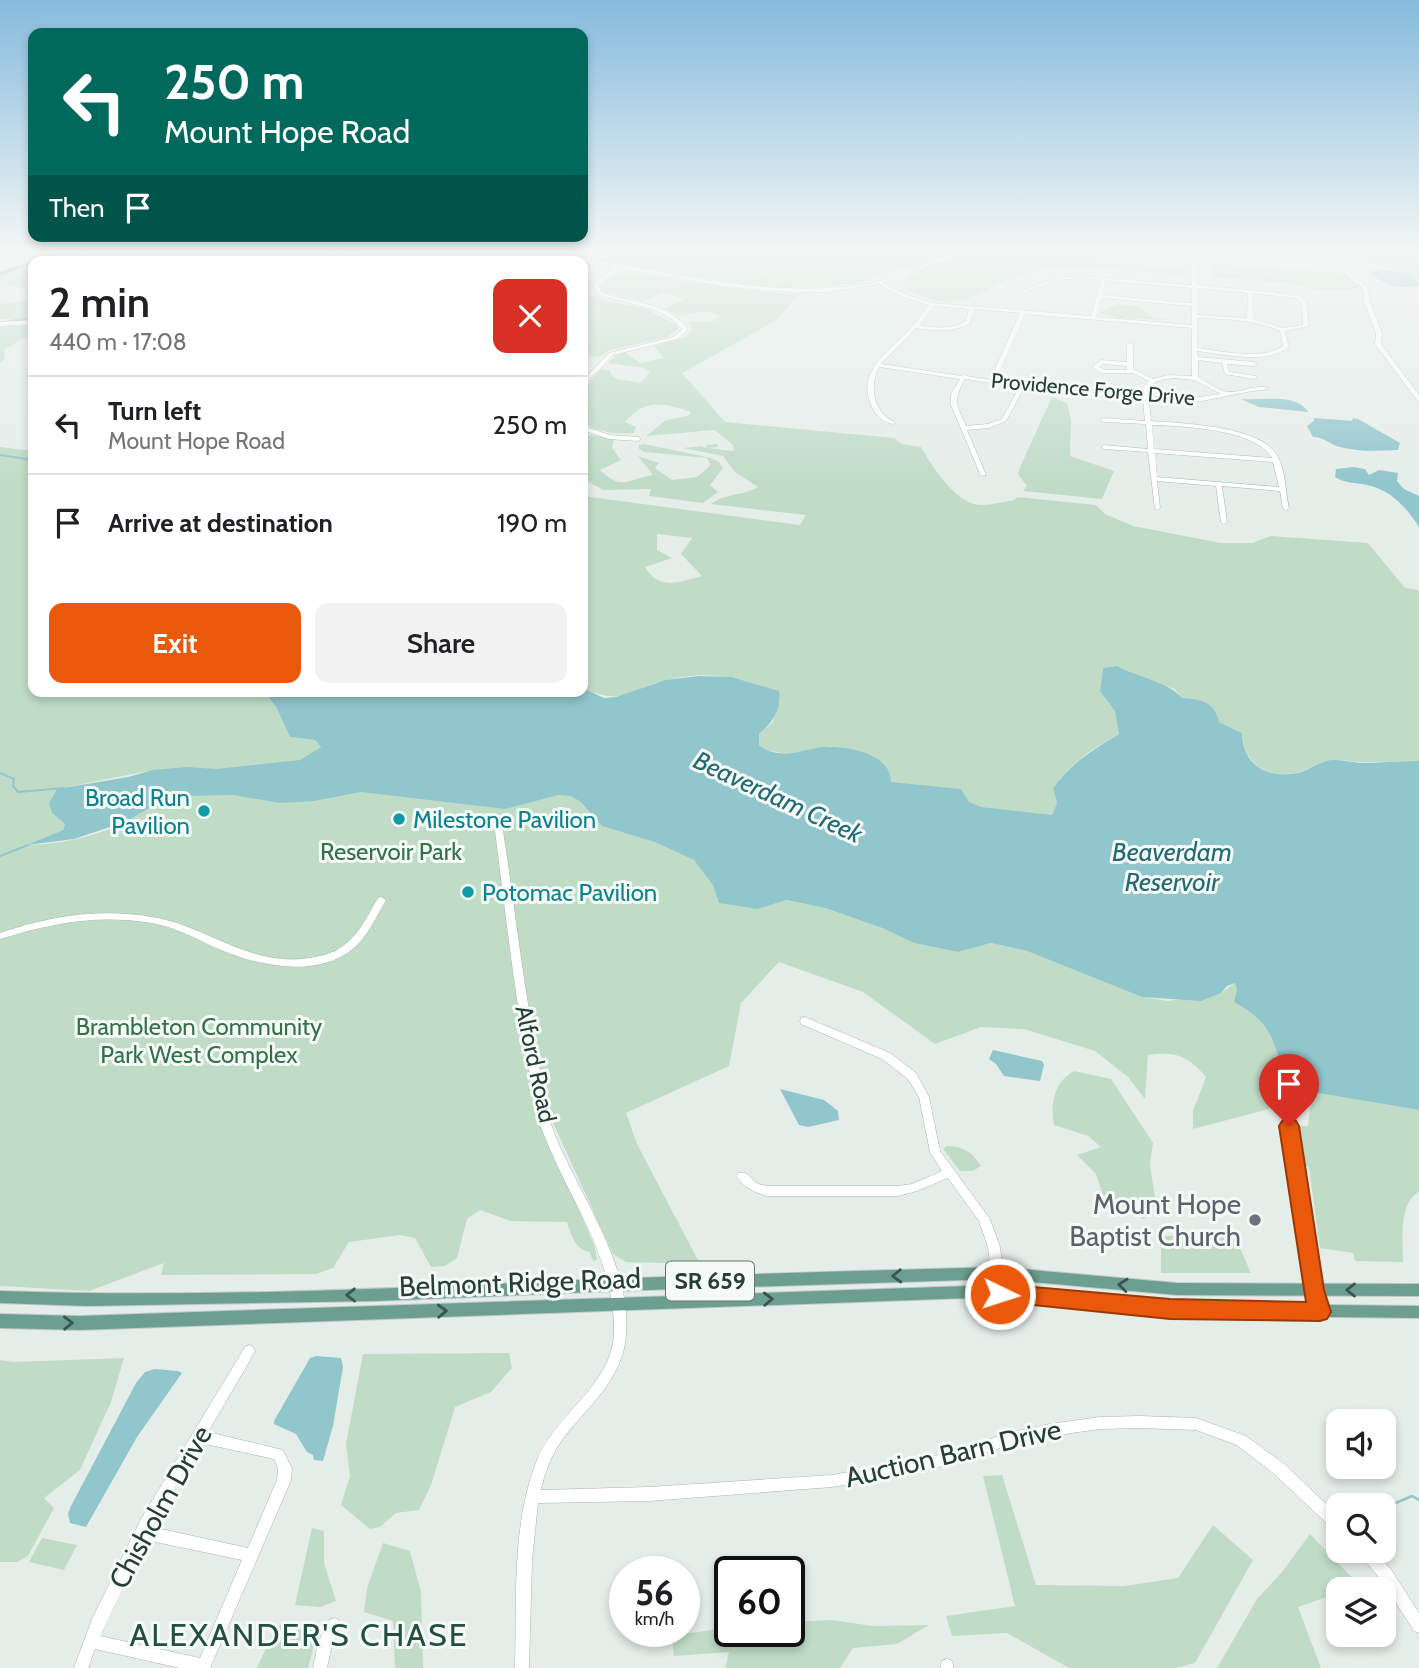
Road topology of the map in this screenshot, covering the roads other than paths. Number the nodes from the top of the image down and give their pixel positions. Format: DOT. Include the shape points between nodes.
graph roads {
  1 [pos="683,327"];
  2 [pos="915,327"];
  3 [pos="922,327"];
  4 [pos="957,327"];
  5 [pos="1017,327"];
  6 [pos="1195,327"];
  7 [pos="1271,327"];
  8 [pos="1301,327"];
  9 [pos="1377,327"];
  10 [pos="1282,330"];
  11 [pos="1130,345"];
  12 [pos="1195,349"];
  13 [pos="1254,354"];
  14 [pos="1195,358"];
  15 [pos="1225,362"];
  16 [pos="1129,364"];
  17 [pos="1254,364"];
  18 [pos="878,365"];
  19 [pos="1132,372"];
  20 [pos="964,376"];
  21 [pos="1254,376"];
  22 [pos="588,378"];
  23 [pos="1195,378"];
  24 [pos="993,380"];
  25 [pos="1151,380"];
  26 [pos="1023,385"];
  27 [pos="1227,395"];
  28 [pos="1146,397"];
  29 [pos="1419,399"];
  30 [pos="1103,420"];
  31 [pos="892,423"];
  32 [pos="1149,424"];
  33 [pos="964,428"];
  34 [pos="588,430"];
  35 [pos="638,439"];
  36 [pos="1104,447"];
  37 [pos="1152,450"];
  38 [pos="1274,460"];
  39 [pos="983,475"];
  40 [pos="1154,479"];
  41 [pos="1219,484"];
  42 [pos="1282,489"];
  43 [pos="1157,508"];
  44 [pos="1286,508"];
  45 [pos="1224,522"];
  46 [pos="499,831"];
  47 [pos="381,900"];
  48 [pos="0,936"];
  49 [pos="805,1021"];
  50 [pos="1299,1094"];
  51 [pos="948,1173"];
  52 [pos="742,1176"];
  53 [pos="998,1273"];
  54 [pos="616,1284"];
  55 [pos="1313,1290"];
  56 [pos="1419,1290"];
  57 [pos="1000,1294"];
  58 [pos="0,1297"];
  59 [pos="618,1305"];
  60 [pos="1320,1312"];
  61 [pos="1419,1312"];
  62 [pos="0,1321"];
  63 [pos="249,1351"];
  64 [pos="198,1436"];
  65 [pos="534,1497"];
  66 [pos="1326,1513"];
  67 [pos="142,1532"];
  68 [pos="250,1555"];
  69 [pos="1376,1563"];
  70 [pos="334,1625"];
  71 [pos="1419,1626"];
  72 [pos="91,1642"];
  73 [pos="204,1667"];
  74 [pos="81,1668"];
  75 [pos="320,1668"];
  76 [pos="522,1668"];
  1 -- 22 [label="street" via="685,330 675,338 611,354"];
  2 -- 18 [label="street"];
  3 -- 4 [label="street"];
  5 -- 24 [label="street"];
  6 -- 12 [label="street"];
  7 -- 10 [label="street"];
  8 -- 10 [label="street"];
  9 -- 29 [label="street" via="1378,344"];
  10 -- 13 [label="street" via="1286,338 1283,350"];
  11 -- 16 [label="street"];
  12 -- 13 [label="street"];
  12 -- 14 [label="street"];
  13 -- 17 [label="street"];
  14 -- 15 [label="street"];
  14 -- 23 [label="street"];
  15 -- 17 [label="street"];
  15 -- 21 [label="street" via="1227,373"];
  16 -- 19 [label="street"];
  16 -- 19 [label="street" via="1101,362 1095,367 1104,372"];
  17 -- 21 [label="street"];
  18 -- 20 [label="street, Providence Forge Drive"];
  18 -- 31 [label="street" via="871,397 880,416"];
  19 -- 25 [label="street"];
  20 -- 24 [label="street, Providence Forge Drive"];
  20 -- 33 [label="street" via="954,400"];
  21 -- 27 [label="street, Providence Forge Drive" via="1262,388"];
  23 -- 25 [label="street"];
  23 -- 27 [label="street"];
  24 -- 26 [label="street, Providence Forge Drive"];
  25 -- 28 [label="street"];
  26 -- 28 [label="street, Providence Forge Drive"];
  26 -- 33 [label="street" via="1004,420"];
  27 -- 28 [label="street, Providence Forge Drive" via="1195,400"];
  28 -- 32 [label="street"];
  30 -- 32 [label="street"];
  32 -- 37 [label="street"];
  32 -- 38 [label="street" via="1238,433 1266,446"];
  33 -- 39 [label="street"];
  34 -- 35 [label="street"];
  36 -- 37 [label="street"];
  37 -- 38 [label="street"];
  37 -- 40 [label="street"];
  38 -- 42 [label="street"];
  40 -- 41 [label="street"];
  40 -- 43 [label="street"];
  41 -- 42 [label="street"];
  41 -- 45 [label="street"];
  42 -- 44 [label="street"];
  46 -- 54 [label="street, Alford Road" via="541,1112"];
  47 -- 48 [label="street" via="350,946 306,962 257,958 170,925 122,917 59,920"];
  49 -- 51 [label="street" via="886,1056 912,1076 924,1097 935,1152"];
  50 -- 55 [label="street" via="1289,1126"];
  51 -- 52 [label="street" via="913,1188 886,1192 767,1192"];
  51 -- 53 [label="street" via="984,1219"];
  53 -- 54 [label="main road, Belmont Ridge Road / SR 659, one-way"];
  55 -- 53 [label="main road, Belmont Ridge Road / SR 659, one-way" via="1177,1289"];
  53 -- 57 [label="street"];
  54 -- 58 [label="main road, Belmont Ridge Road / SR 659, one-way" via="376,1295"];
  54 -- 59 [label="street, Alford Road"];
  56 -- 55 [label="main road, Belmont Ridge Road / SR 659, one-way"];
  55 -- 60 [label="street"];
  59 -- 57 [label="main road, Belmont Ridge Road / SR 659, one-way"];
  57 -- 60 [label="main road, Belmont Ridge Road / SR 659" via="1170,1309"];
  62 -- 59 [label="main road, Belmont Ridge Road / SR 659, one-way" via="79,1323"];
  59 -- 65 [label="street, Alford Road" via="620,1339 614,1362 597,1392 544,1459"];
  60 -- 61 [label="main road, Belmont Ridge Road / SR 659"];
  63 -- 64 [label="street, Chisholm Drive"];
  64 -- 67 [label="street, Chisholm Drive"];
  64 -- 68 [label="street" via="278,1454 283,1460 284,1480"];
  65 -- 66 [label="street, Auction Barn Drive" via="649,1494 832,1480 932,1463 1050,1430 1140,1422 1196,1424 1241,1440"];
  65 -- 76 [label="street, Alford Road" via="528,1529"];
  67 -- 68 [label="street"];
  67 -- 72 [label="street, Chisholm Drive"];
  68 -- 73 [label="street"];
  69 -- 71 [label="street"];
  70 -- 75 [label="street"];
  72 -- 73 [label="street"];
  72 -- 74 [label="street, Chisholm Drive"];
}
